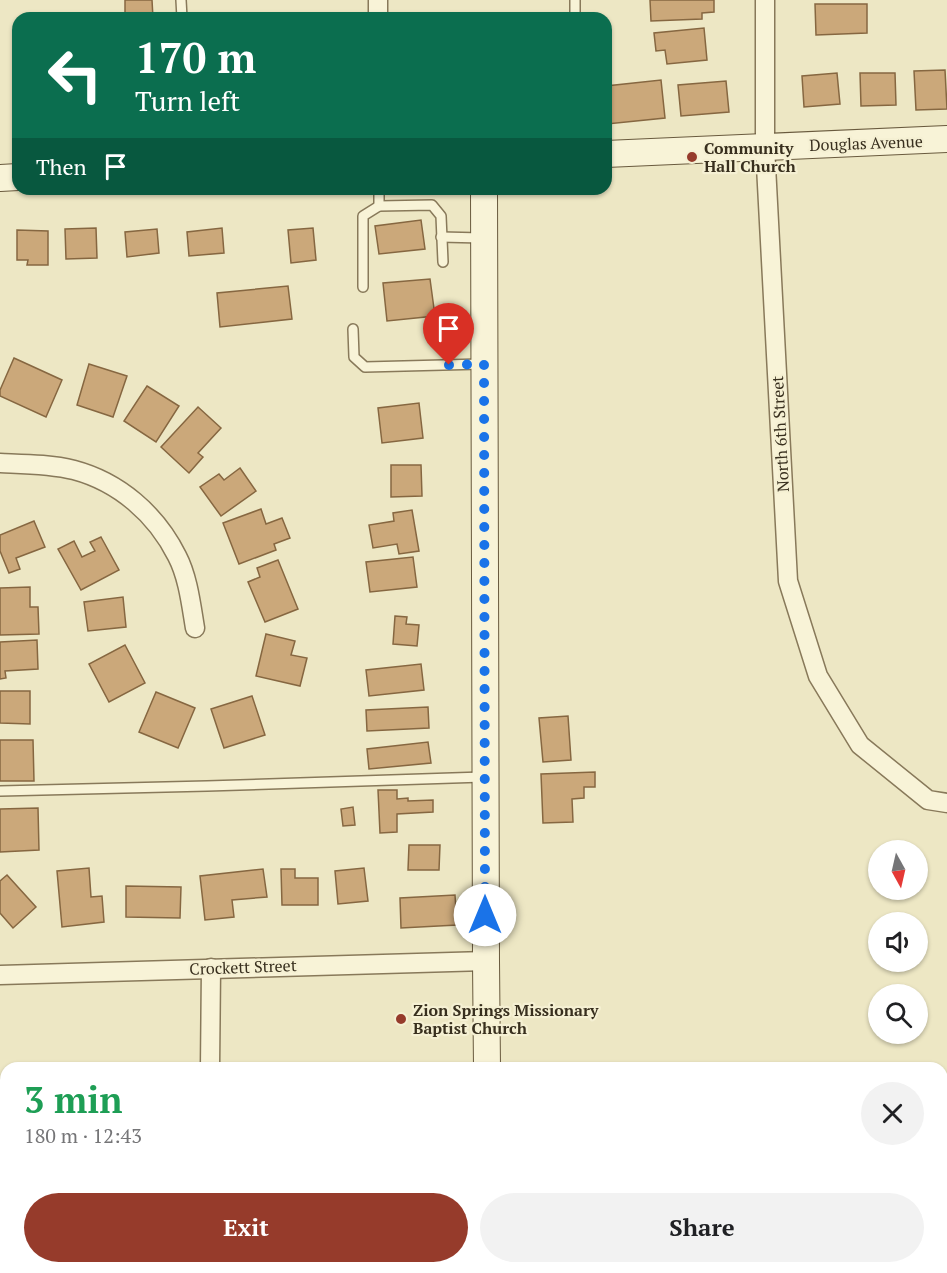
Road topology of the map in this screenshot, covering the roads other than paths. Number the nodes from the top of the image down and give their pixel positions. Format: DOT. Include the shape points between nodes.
graph roads {
  1 [pos="765,0"];
  2 [pos="947,140"];
  3 [pos="765,147"];
  4 [pos="612,154"];
  5 [pos="379,195"];
  6 [pos="484,195"];
  7 [pos="379,206"];
  8 [pos="441,237"];
  9 [pos="484,238"];
  10 [pos="443,262"];
  11 [pos="363,287"];
  12 [pos="353,329"];
  13 [pos="484,364"];
  14 [pos="0,463"];
  15 [pos="195,628"];
  16 [pos="485,777"];
  17 [pos="0,791"];
  18 [pos="947,803"];
  19 [pos="486,961"];
  20 [pos="211,968"];
  21 [pos="0,975"];
  22 [pos="210,1062"];
  23 [pos="487,1062"];
  1 -- 3 [label="street, North 6th Street"];
  2 -- 3 [label="street, Douglas Avenue"];
  3 -- 4 [label="street, Douglas Avenue"];
  3 -- 18 [label="street, North 6th Street" via="788,581 818,676 860,745 928,800"];
  5 -- 7 [label="lane"];
  6 -- 9 [label="street"];
  7 -- 8 [label="lane" via="432,206 441,216"];
  7 -- 11 [label="lane" via="363,216"];
  8 -- 9 [label="lane"];
  8 -- 10 [label="lane"];
  9 -- 13 [label="street"];
  12 -- 13 [label="lane" via="354,357 365,367"];
  13 -- 16 [label="street"];
  14 -- 15 [label="street" via="73,470 103,480 134,500 155,522 178,557"];
  16 -- 17 [label="lane"];
  16 -- 19 [label="street"];
  19 -- 20 [label="street, Crockett Street"];
  19 -- 23 [label="street"];
  20 -- 21 [label="street, Crockett Street"];
  20 -- 22 [label="street"];
}
